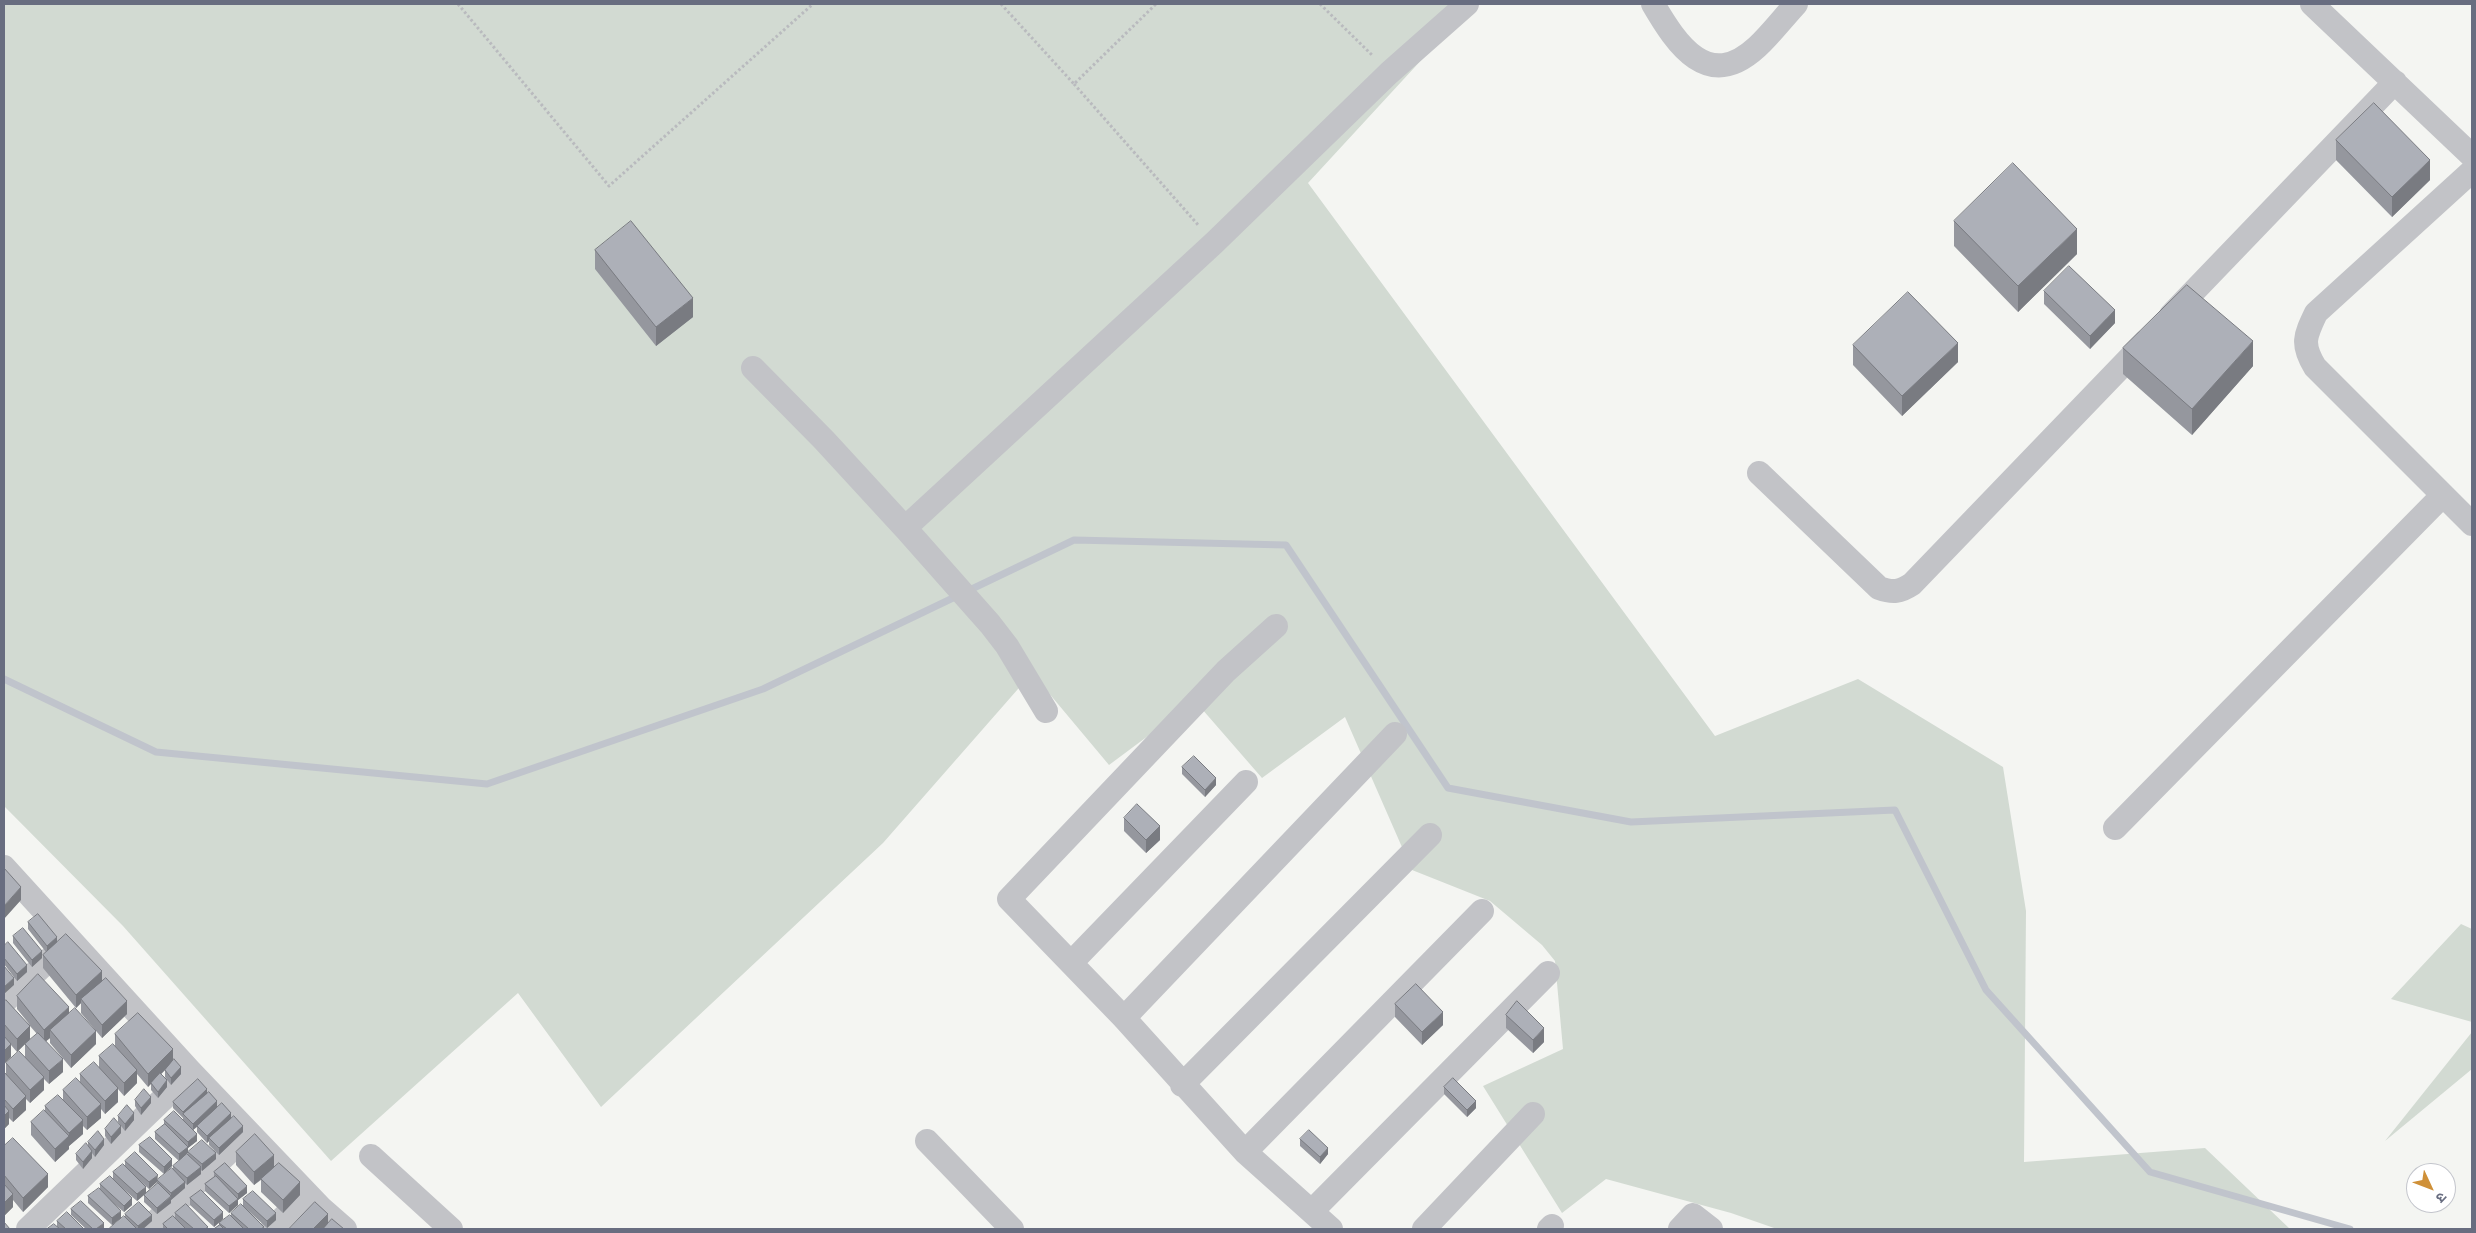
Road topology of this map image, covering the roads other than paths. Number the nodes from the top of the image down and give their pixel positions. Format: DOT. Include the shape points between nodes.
graph roads {
  1 [pos="1467,4"];
  2 [pos="1653,4"];
  3 [pos="1796,4"];
  4 [pos="2312,4"];
  5 [pos="2395,82"];
  6 [pos="2472,156"];
  7 [pos="2472,171"];
  8 [pos="753,368"];
  9 [pos="1759,474"];
  10 [pos="2443,495"];
  11 [pos="2472,524"];
  12 [pos="905,528"];
  13 [pos="1276,626"];
  14 [pos="1046,711"];
  15 [pos="1395,734"];
  16 [pos="1246,782"];
  17 [pos="2115,828"];
  18 [pos="1430,835"];
  19 [pos="4,867"];
  20 [pos="1482,910"];
  21 [pos="70,940"];
  22 [pos="1071,963"];
  23 [pos="1548,973"];
  24 [pos="4,1002"];
  25 [pos="1124,1018"];
  26 [pos="191,1072"];
  27 [pos="1182,1085"];
  28 [pos="1533,1114"];
  29 [pos="249,1133"];
  30 [pos="927,1141"];
  31 [pos="1246,1152"];
  32 [pos="371,1156"];
  33 [pos="307,1194"];
  34 [pos="1312,1211"];
  35 [pos="28,1229"];
  36 [pos="148,1229"];
  37 [pos="272,1229"];
  38 [pos="345,1229"];
  39 [pos="451,1229"];
  40 [pos="1012,1229"];
  41 [pos="1331,1229"];
  42 [pos="1424,1229"];
  43 [pos="1680,1229"];
  44 [pos="1711,1229"];
  1 -- 12 [label="street" via="1389,73 1214,243"];
  2 -- 3 [label="street" via="1670,33 1696,60 1714,67 1735,63 1757,47"];
  4 -- 5 [label="street"];
  5 -- 6 [label="street"];
  5 -- 9 [label="street" via="1912,584 1901,591 1879,588"];
  7 -- 10 [label="street" via="2316,313 2305,335 2307,353 2315,367"];
  8 -- 12 [label="street"];
  10 -- 11 [label="street"];
  10 -- 17 [label="street"];
  12 -- 14 [label="street" via="1007,646"];
  13 -- 22 [label="street" via="1226,671 1009,899"];
  15 -- 25 [label="street"];
  16 -- 22 [label="street"];
  18 -- 27 [label="street"];
  19 -- 21 [label="street"];
  20 -- 31 [label="street"];
  21 -- 24 [label="street"];
  21 -- 26 [label="street"];
  22 -- 25 [label="street"];
  23 -- 34 [label="street"];
  25 -- 27 [label="street"];
  26 -- 29 [label="street"];
  26 -- 35 [label="street"];
  27 -- 31 [label="street"];
  28 -- 42 [label="street"];
  29 -- 33 [label="street"];
  29 -- 36 [label="street"];
  30 -- 40 [label="street"];
  31 -- 34 [label="street"];
  32 -- 39 [label="street"];
  33 -- 37 [label="street"];
  33 -- 38 [label="street"];
  34 -- 41 [label="street"];
  43 -- 44 [label="street" via="1693,1215"];
}
